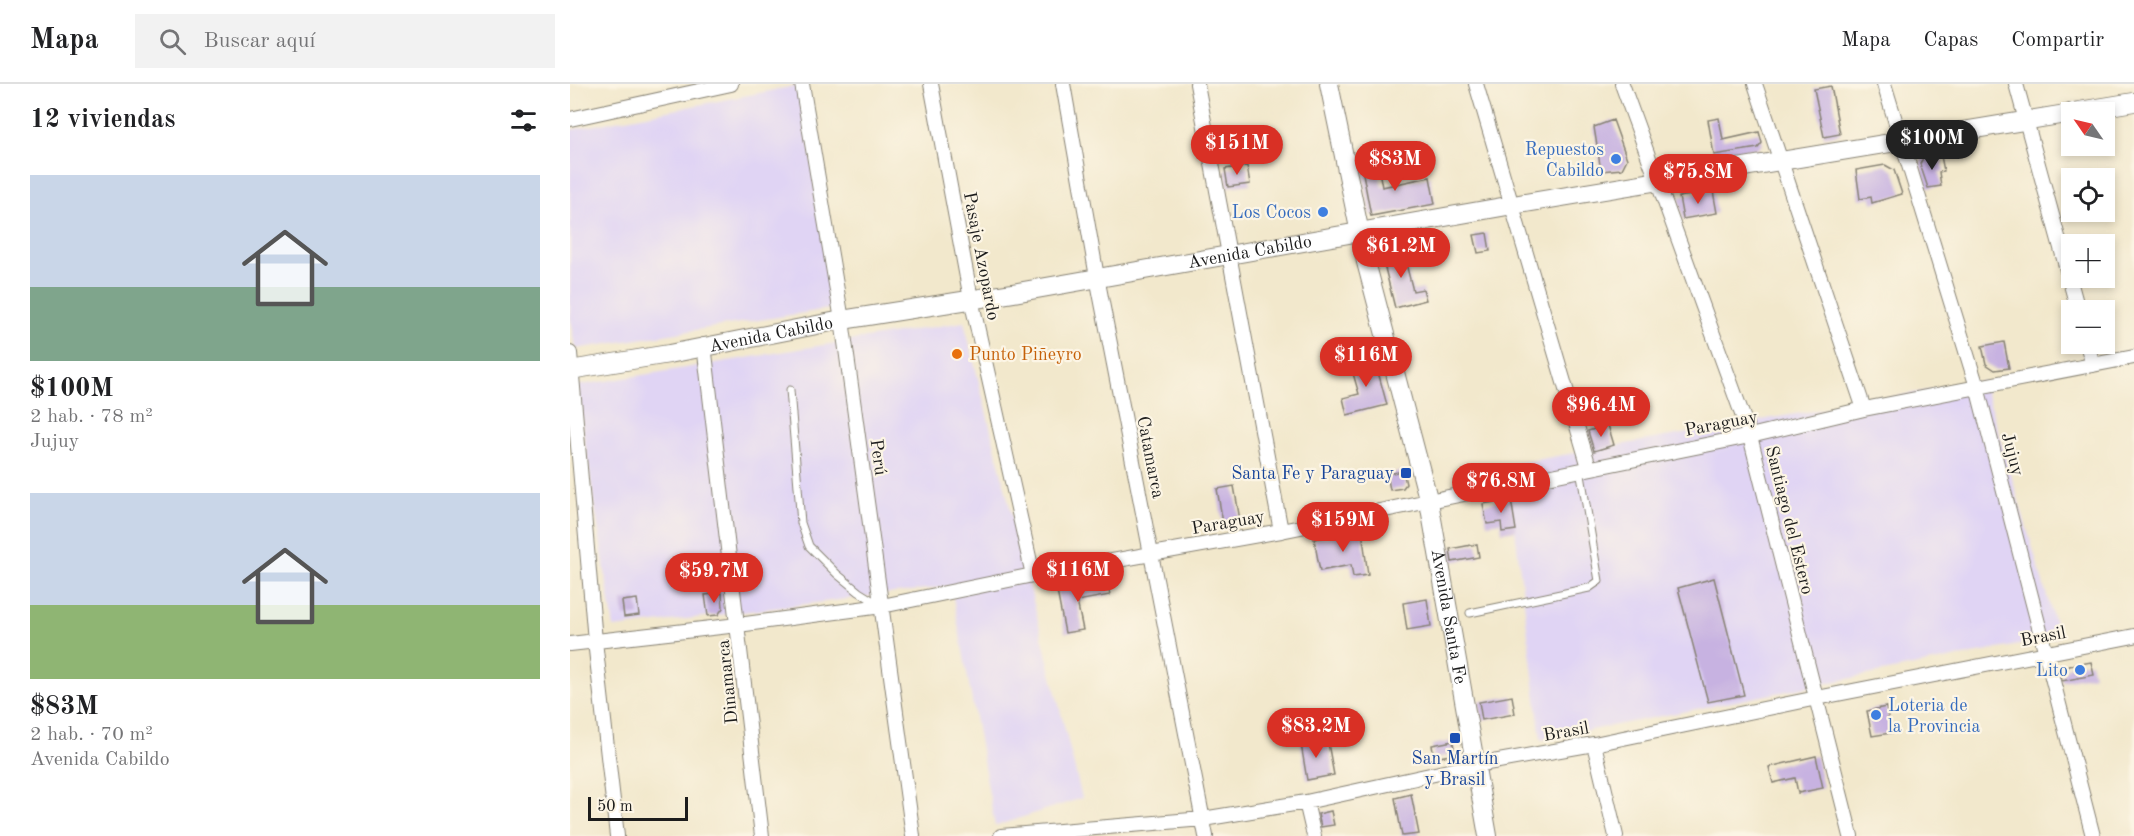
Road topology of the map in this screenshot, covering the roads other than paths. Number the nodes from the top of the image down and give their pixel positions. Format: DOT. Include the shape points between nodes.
graph roads {
  1 [pos="730,84"];
  2 [pos="802,84"];
  3 [pos="931,84"];
  4 [pos="1063,84"];
  5 [pos="1197,84"];
  6 [pos="1329,84"];
  7 [pos="1476,84"];
  8 [pos="1622,84"];
  9 [pos="1755,84"];
  10 [pos="1884,84"];
  11 [pos="2016,84"];
  12 [pos="2134,102"];
  13 [pos="2115,105"];
  14 [pos="2061,115"];
  15 [pos="570,120"];
  16 [pos="2026,120"];
  17 [pos="1901,140"];
  18 [pos="1781,162"];
  19 [pos="1656,181"];
  20 [pos="1513,205"];
  21 [pos="1359,232"];
  22 [pos="1229,254"];
  23 [pos="1097,277"];
  24 [pos="971,299"];
  25 [pos="2075,300"];
  26 [pos="842,320"];
  27 [pos="704,345"];
  28 [pos="2090,354"];
  29 [pos="2134,357"];
  30 [pos="571,364"];
  31 [pos="2093,365"];
  32 [pos="1977,387"];
  33 [pos="790,390"];
  34 [pos="1864,409"];
  35 [pos="1750,436"];
  36 [pos="1585,468"];
  37 [pos="1428,502"];
  38 [pos="1281,531"];
  39 [pos="1152,554"];
  40 [pos="1033,575"];
  41 [pos="882,606"];
  42 [pos="1470,613"];
  43 [pos="738,625"];
  44 [pos="2134,636"];
  45 [pos="596,641"];
  46 [pos="570,644"];
  47 [pos="2046,654"];
  48 [pos="1816,698"];
  49 [pos="1594,744"];
  50 [pos="1476,765"];
  51 [pos="1306,802"];
  52 [pos="1203,819"];
  53 [pos="616,836"];
  54 [pos="762,836"];
  55 [pos="913,836"];
  56 [pos="1001,836"];
  57 [pos="1206,836"];
  58 [pos="1314,836"];
  59 [pos="1488,836"];
  60 [pos="1617,836"];
  61 [pos="1851,836"];
  62 [pos="2092,836"];
  1 -- 15 [label="street"];
  2 -- 26 [label="street, Perú"];
  3 -- 24 [label="street, Pasaje Azopardo"];
  4 -- 23 [label="street, Catamarca"];
  5 -- 22 [label="street"];
  6 -- 21 [label="street, Avenida Santa Fe"];
  7 -- 20 [label="street"];
  8 -- 19 [label="street, Santiago del Estero"];
  9 -- 18 [label="street"];
  10 -- 17 [label="street, Jujuy"];
  11 -- 16 [label="street"];
  12 -- 13 [label="street, Avenida Cabildo"];
  14 -- 16 [label="street, Avenida Cabildo"];
  16 -- 17 [label="street, Avenida Cabildo"];
  16 -- 25 [label="street"];
  17 -- 18 [label="street, Avenida Cabildo"];
  17 -- 32 [label="street, Jujuy"];
  18 -- 19 [label="street, Avenida Cabildo"];
  18 -- 34 [label="street"];
  19 -- 20 [label="street, Avenida Cabildo"];
  19 -- 35 [label="street, Santiago del Estero"];
  20 -- 21 [label="street, Avenida Cabildo"];
  20 -- 36 [label="street"];
  21 -- 22 [label="street, Avenida Cabildo"];
  21 -- 37 [label="street, Avenida Santa Fe"];
  22 -- 23 [label="street, Avenida Cabildo"];
  22 -- 38 [label="street"];
  23 -- 24 [label="street, Avenida Cabildo"];
  23 -- 39 [label="street, Catamarca"];
  24 -- 26 [label="street, Avenida Cabildo"];
  24 -- 40 [label="street, Pasaje Azopardo"];
  26 -- 27 [label="street, Avenida Cabildo"];
  26 -- 41 [label="street, Perú"];
  27 -- 30 [label="street, Avenida Cabildo" via="669,354"];
  27 -- 43 [label="street, Dinamarca"];
  28 -- 31 [label="street"];
  29 -- 31 [label="street, Paraguay"];
  30 -- 45 [label="street"];
  31 -- 32 [label="street, Paraguay"];
  32 -- 34 [label="street, Paraguay"];
  32 -- 47 [label="street, Jujuy"];
  33 -- 41 [label="lane" via="801,524 809,546 859,592"];
  34 -- 35 [label="street, Paraguay"];
  35 -- 36 [label="street, Paraguay"];
  35 -- 48 [label="street, Santiago del Estero"];
  36 -- 37 [label="street, Paraguay"];
  36 -- 42 [label="lane" via="1599,581 1589,588"];
  37 -- 38 [label="street, Paraguay"];
  37 -- 50 [label="street, Avenida Santa Fe"];
  38 -- 39 [label="street, Paraguay"];
  39 -- 40 [label="street, Paraguay"];
  39 -- 52 [label="street, Catamarca"];
  40 -- 41 [label="street, Paraguay"];
  41 -- 43 [label="street, Paraguay"];
  41 -- 55 [label="street, Perú"];
  43 -- 45 [label="street, Paraguay"];
  43 -- 54 [label="street, Dinamarca"];
  44 -- 47 [label="street, Brasil"];
  45 -- 46 [label="street, Paraguay"];
  45 -- 53 [label="street"];
  47 -- 48 [label="street, Brasil"];
  47 -- 62 [label="street, Jujuy"];
  48 -- 49 [label="street, Brasil"];
  48 -- 61 [label="street, Santiago del Estero"];
  49 -- 50 [label="street, Brasil"];
  49 -- 60 [label="street"];
  50 -- 51 [label="street, Brasil"];
  50 -- 59 [label="street, Avenida Santa Fe"];
  51 -- 52 [label="street, Brasil"];
  51 -- 58 [label="street"];
  52 -- 56 [label="street, Brasil"];
  52 -- 57 [label="street, Catamarca"];
}
